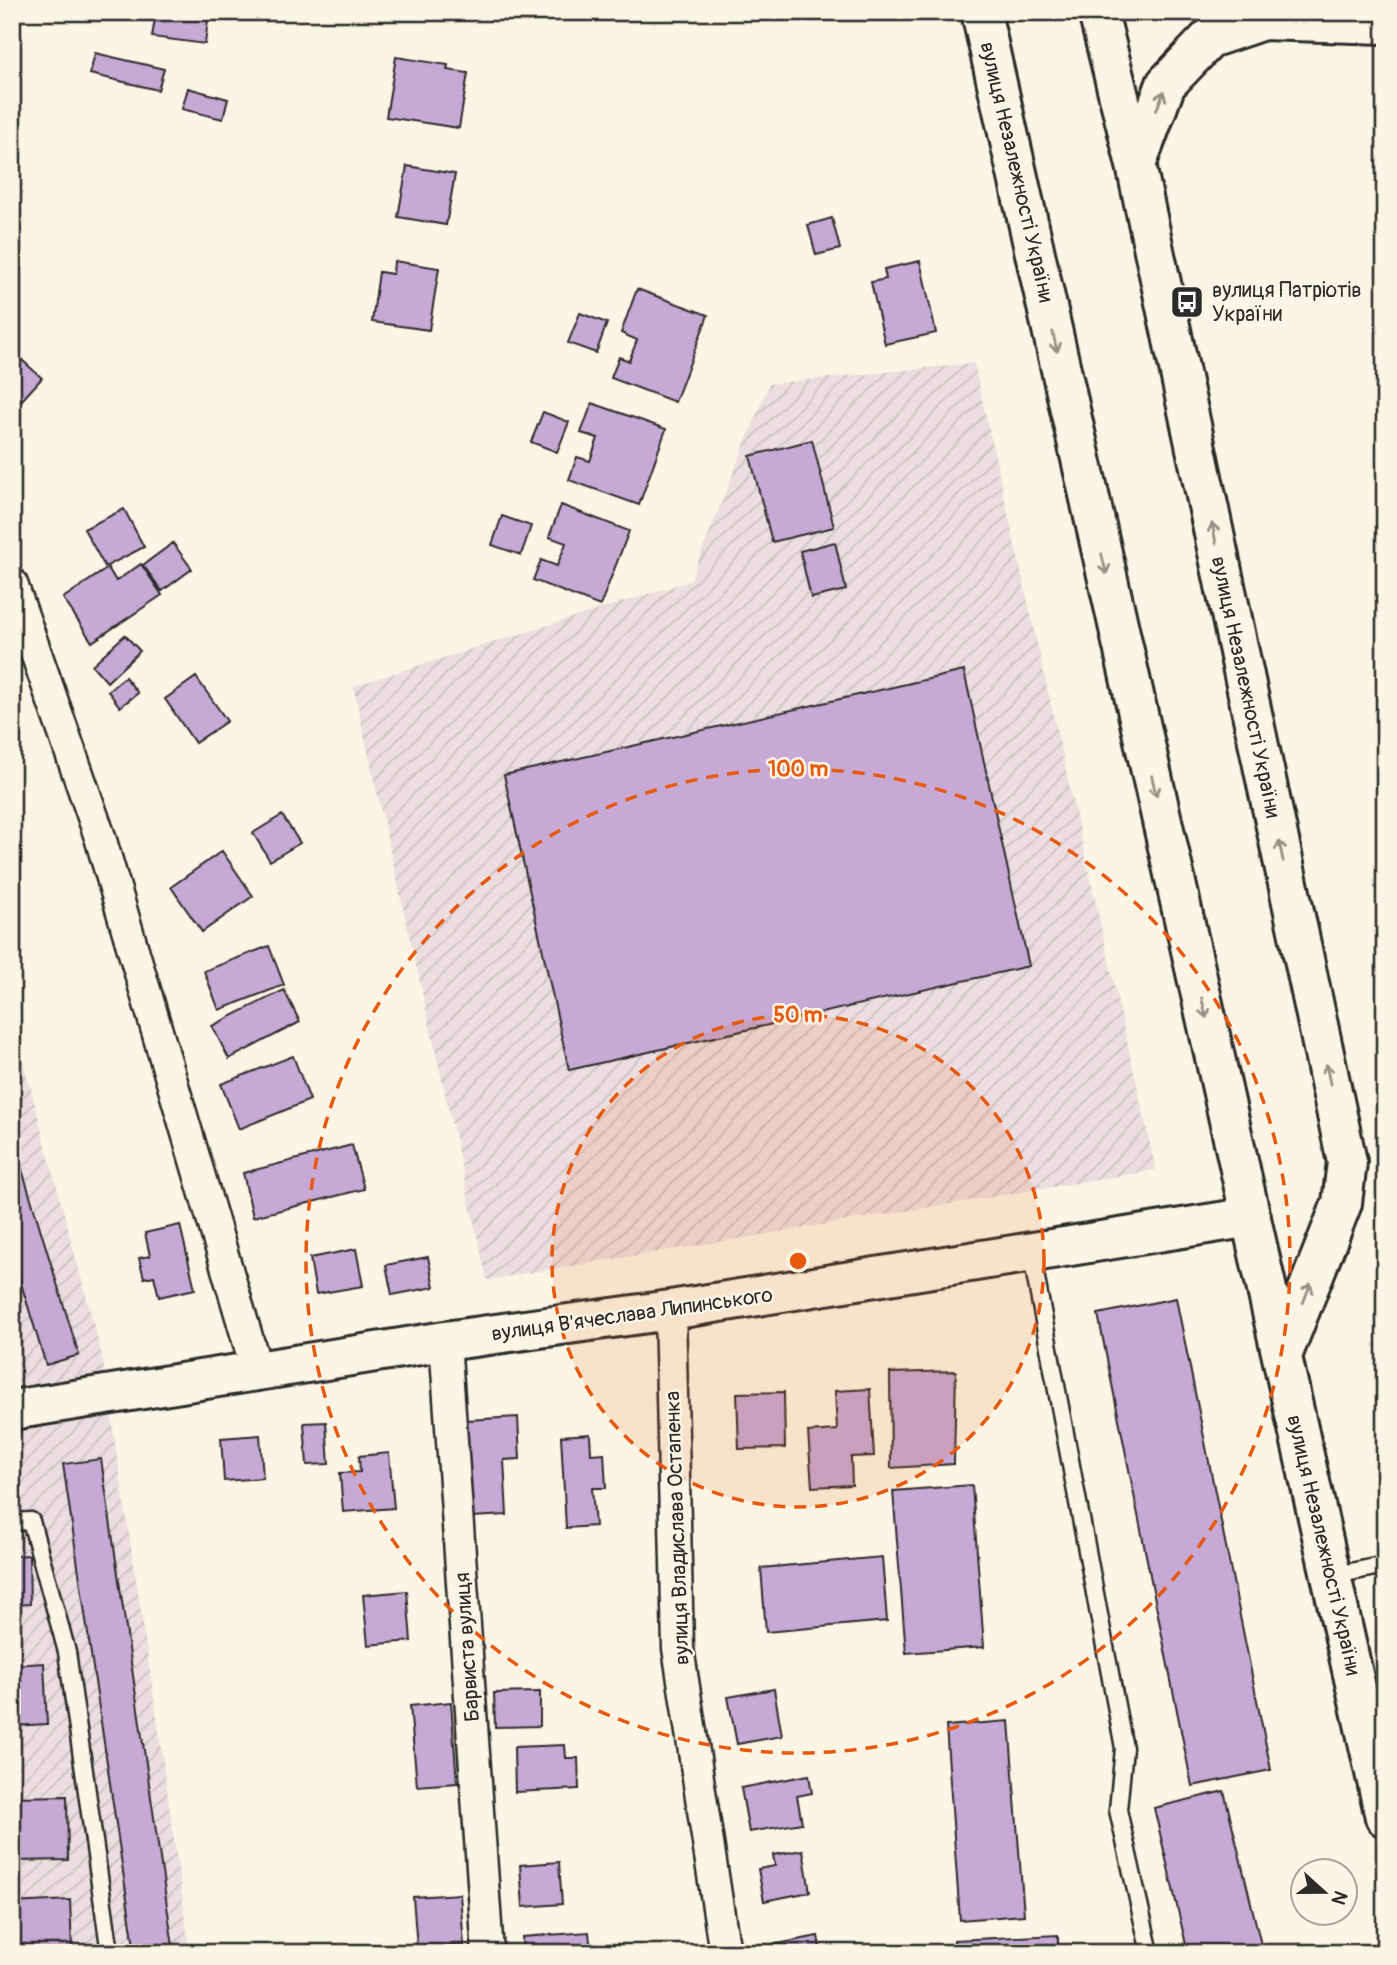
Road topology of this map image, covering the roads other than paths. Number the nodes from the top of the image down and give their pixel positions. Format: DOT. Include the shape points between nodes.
graph roads {
  1 [pos="981,12"];
  2 [pos="1098,12"];
  3 [pos="1380,12"];
  4 [pos="1385,15"];
  5 [pos="1385,24"];
  6 [pos="1136,165"];
  7 [pos="12,584"];
  8 [pos="1251,1217"];
  9 [pos="1031,1252"];
  10 [pos="670,1310"];
  11 [pos="445,1341"];
  12 [pos="1282,1356"];
  13 [pos="257,1371"];
  14 [pos="12,1410"];
  15 [pos="12,1522"];
  16 [pos="1385,1565"];
  17 [pos="1331,1576"];
  18 [pos="1385,1816"];
  19 [pos="110,1953"];
  20 [pos="488,1953"];
  21 [pos="725,1953"];
  22 [pos="1150,1953"];
  1 -- 8 [label="street, вулиця Незалежності України, one-way"];
  2 -- 6 [label="street, вулиця Незалежності України"];
  3 -- 4 [label="street"];
  6 -- 5 [label="street, one-way" via="1166,84 1210,38 1263,20"];
  12 -- 6 [label="street, вулиця Незалежності України, one-way" via="1342,1203 1347,1162"];
  7 -- 13 [label="street" via="100,837"];
  8 -- 9 [label="street, вулиця В'ячеслава Липинського"];
  8 -- 12 [label="street, вулиця Незалежності України"];
  9 -- 10 [label="street, вулиця В'ячеслава Липинського"];
  9 -- 22 [label="lane" via="1124,1748 1118,1810"];
  10 -- 11 [label="street, вулиця В'ячеслава Липинського"];
  10 -- 21 [label="street, вулиця Владислава Остапенка" via="678,1648"];
  11 -- 13 [label="street, вулиця В'ячеслава Липинського"];
  11 -- 20 [label="street, Барвиста вулиця"];
  12 -- 17 [label="street, вулиця Незалежності України"];
  13 -- 14 [label="street, вулиця В'ячеслава Липинського"];
  15 -- 19 [label="lane" via="31,1521 66,1652"];
  16 -- 17 [label="lane"];
  17 -- 18 [label="street, вулиця Незалежності України"];
}
